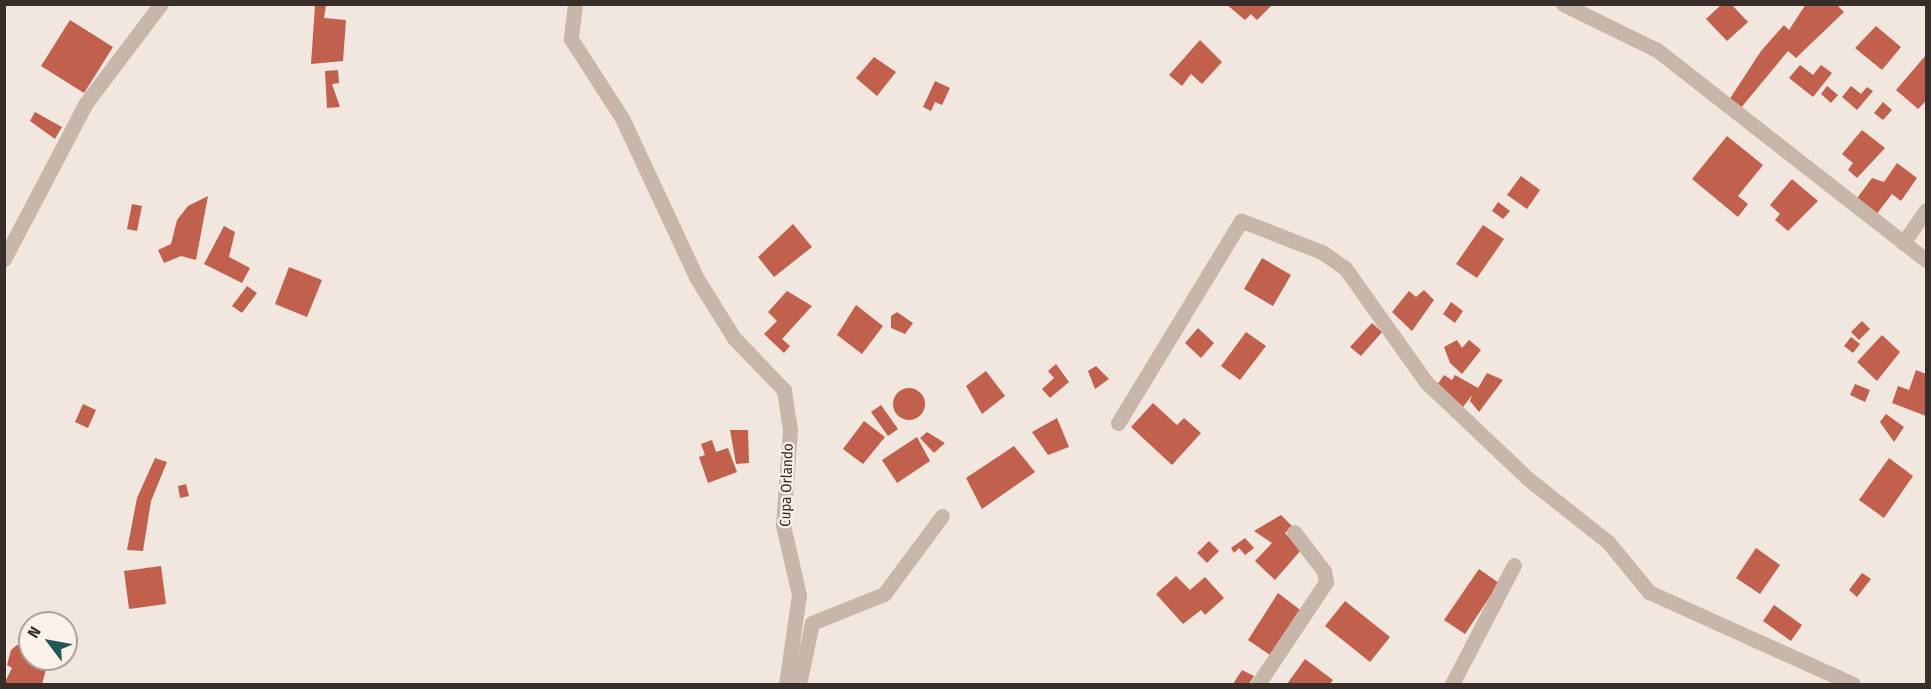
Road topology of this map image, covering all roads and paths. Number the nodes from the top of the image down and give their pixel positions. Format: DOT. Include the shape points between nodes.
graph roads {
  1 [pos="161,4"];
  2 [pos="576,4"];
  3 [pos="1563,4"];
  4 [pos="1926,210"];
  5 [pos="1903,243"];
  6 [pos="4,259"];
  7 [pos="1926,260"];
  8 [pos="1118,423"];
  9 [pos="942,516"];
  10 [pos="1294,532"];
  11 [pos="1514,565"];
  12 [pos="786,684"];
  13 [pos="799,684"];
  14 [pos="1258,684"];
  15 [pos="1452,684"];
  16 [pos="1853,684"];
  1 -- 6 [label="street" via="86,103"];
  2 -- 12 [label="street, Cupa Orlando" via="571,39 622,118 696,277 734,338 784,390 790,430 783,525 799,595"];
  3 -- 5 [label="street" via="1657,50"];
  4 -- 5 [label="street"];
  5 -- 7 [label="street"];
  8 -- 16 [label="street" via="1241,221 1250,224 1322,252 1345,268 1426,382 1527,478 1608,542 1655,596"];
  9 -- 13 [label="street" via="884,594 812,623"];
  10 -- 14 [label="street" via="1324,572 1326,582"];
  11 -- 15 [label="street"];
}
